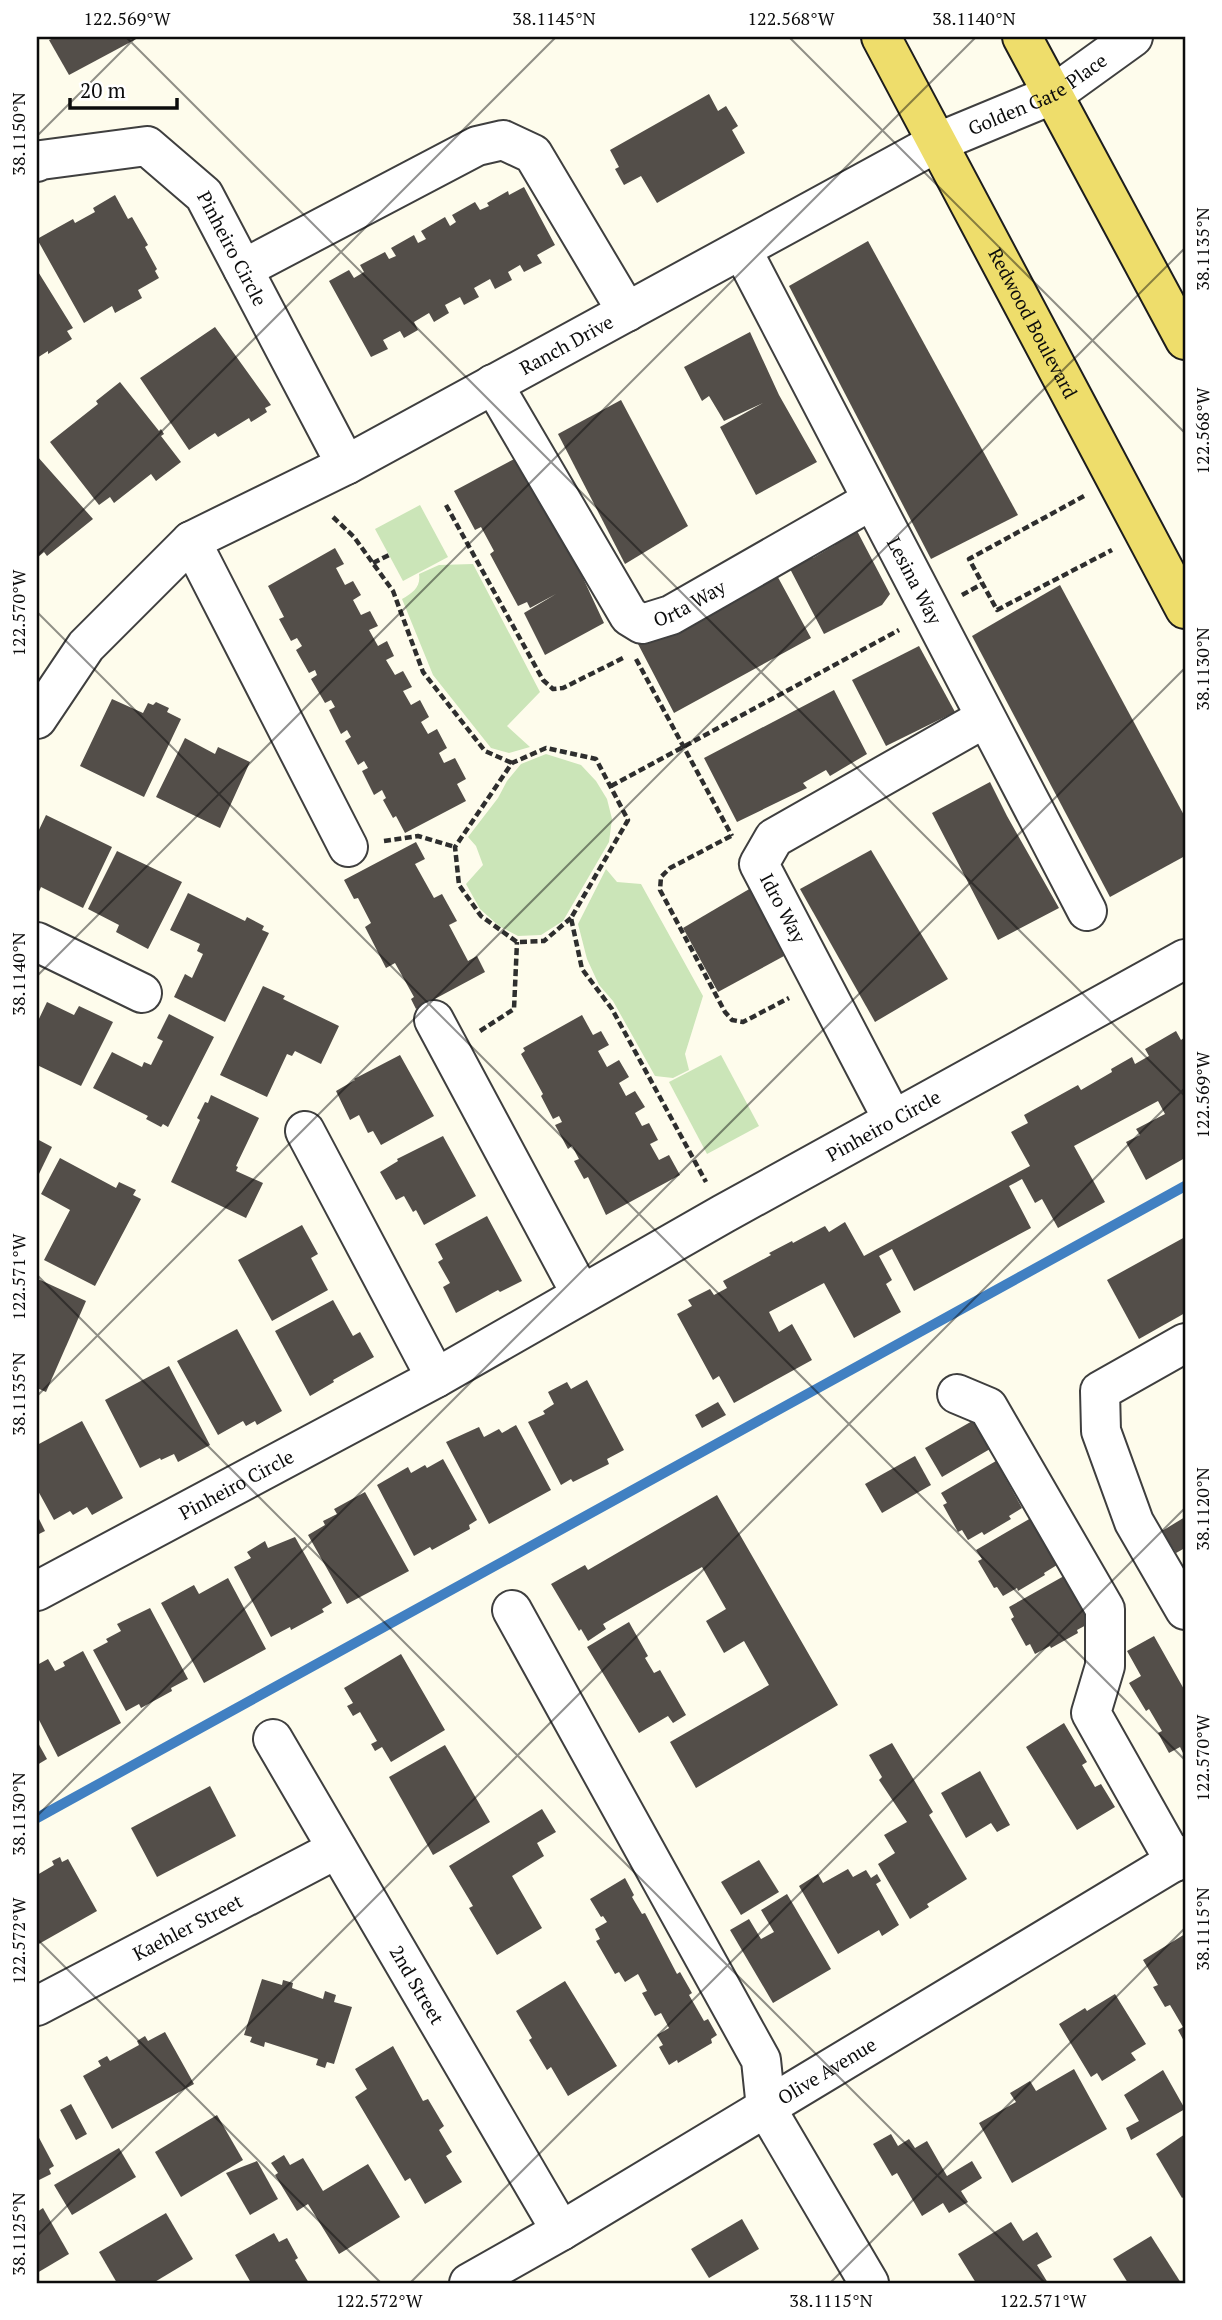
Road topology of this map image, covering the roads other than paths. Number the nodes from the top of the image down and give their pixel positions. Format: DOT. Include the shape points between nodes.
graph roads {
  1 [pos="881,37"];
  2 [pos="1022,37"];
  3 [pos="1133,37"];
  4 [pos="1054,94"];
  5 [pos="936,144"];
  6 [pos="38,158"];
  7 [pos="742,250"];
  8 [pos="243,269"];
  9 [pos="627,312"];
  10 [pos="1185,340"];
  11 [pos="494,384"];
  12 [pos="346,465"];
  13 [pos="872,500"];
  14 [pos="191,541"];
  15 [pos="1185,609"];
  16 [pos="985,718"];
  17 [pos="37,719"];
  18 [pos="348,847"];
  19 [pos="1087,911"];
  20 [pos="37,942"];
  21 [pos="1185,959"];
  22 [pos="142,993"];
  23 [pos="443,1035"];
  24 [pos="893,1120"];
  25 [pos="305,1130"];
  26 [pos="581,1294"];
  27 [pos="1185,1343"];
  28 [pos="436,1378"];
  29 [pos="957,1394"];
  30 [pos="37,1591"];
  31 [pos="512,1610"];
  32 [pos="1185,1610"];
  33 [pos="273,1739"];
  34 [pos="337,1849"];
  35 [pos="1180,1858"];
  36 [pos="37,2006"];
  37 [pos="766,2108"];
  38 [pos="561,2231"];
  39 [pos="469,2283"];
  40 [pos="869,2283"];
  1 -- 5 [label="main road, Redwood Boulevard"];
  2 -- 4 [label="main road"];
  3 -- 4 [label="street, Golden Gate Place"];
  4 -- 5 [label="street, Golden Gate Place"];
  4 -- 10 [label="main road"];
  5 -- 7 [label="street, Ranch Drive"];
  5 -- 15 [label="main road, Redwood Boulevard"];
  6 -- 8 [label="street, Pinheiro Circle" via="147,145 204,195"];
  7 -- 9 [label="street, Ranch Drive"];
  7 -- 13 [label="street, Lesina Way"];
  8 -- 9 [label="street" via="477,146 503,141 533,154"];
  8 -- 12 [label="street, Pinheiro Circle"];
  9 -- 11 [label="street, Ranch Drive"];
  11 -- 12 [label="street, Ranch Drive"];
  11 -- 13 [label="street, Orta Way" via="629,616 642,624 671,615"];
  12 -- 14 [label="street, Ranch Drive"];
  13 -- 16 [label="street, Lesina Way"];
  14 -- 17 [label="street, Ranch Drive" via="86,646"];
  14 -- 18 [label="street"];
  16 -- 19 [label="street, Lesina Way"];
  16 -- 24 [label="street, Idro Way" via="774,838 759,864"];
  20 -- 22 [label="street"];
  21 -- 24 [label="street, Pinheiro Circle"];
  23 -- 26 [label="street"];
  24 -- 26 [label="street, Pinheiro Circle"];
  25 -- 28 [label="street"];
  26 -- 28 [label="street, Pinheiro Circle"];
  27 -- 32 [label="street" via="1100,1391 1101,1431 1134,1522"];
  28 -- 30 [label="street, Pinheiro Circle"];
  29 -- 35 [label="street" via="988,1407 1105,1609 1105,1666 1091,1713"];
  31 -- 37 [label="street" via="761,2060"];
  33 -- 34 [label="street, 2nd Street"];
  34 -- 36 [label="street, Kaehler Street"];
  34 -- 38 [label="street, 2nd Street"];
  35 -- 37 [label="street, Olive Avenue"];
  37 -- 38 [label="street, Olive Avenue"];
  37 -- 40 [label="street"];
  38 -- 39 [label="street, Olive Avenue"];
}
